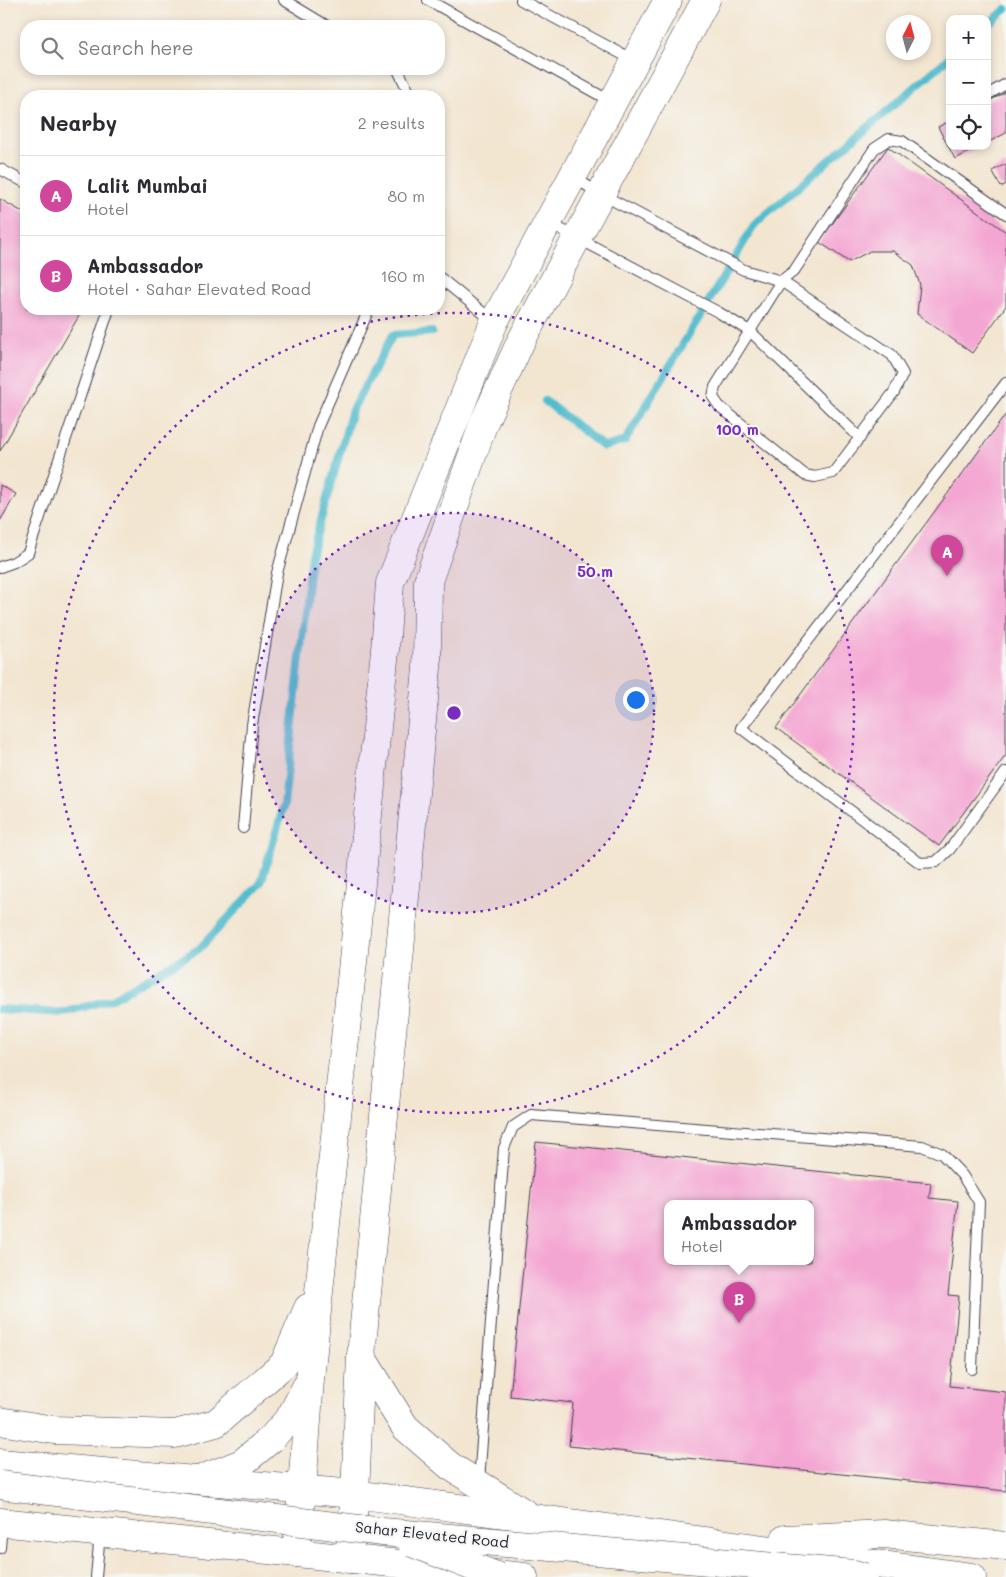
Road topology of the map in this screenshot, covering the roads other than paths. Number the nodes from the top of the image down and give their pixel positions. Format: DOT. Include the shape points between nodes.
graph roads {
  1 [pos="284,0"];
  2 [pos="428,0"];
  3 [pos="522,0"];
  4 [pos="668,0"];
  5 [pos="706,0"];
  6 [pos="317,20"];
  7 [pos="635,61"];
  8 [pos="400,75"];
  9 [pos="1006,84"];
  10 [pos="408,90"];
  11 [pos="991,93"];
  12 [pos="613,102"];
  13 [pos="0,168"];
  14 [pos="573,177"];
  15 [pos="20,180"];
  16 [pos="601,194"];
  17 [pos="1006,214"];
  18 [pos="548,222"];
  19 [pos="577,238"];
  20 [pos="445,282"];
  21 [pos="782,282"];
  22 [pos="107,315"];
  23 [pos="366,315"];
  24 [pos="494,322"];
  25 [pos="751,332"];
  26 [pos="1006,383"];
  27 [pos="860,438"];
  28 [pos="0,567"];
  29 [pos="1006,772"];
  30 [pos="244,828"];
  31 [pos="320,1274"];
  32 [pos="361,1356"];
  33 [pos="972,1369"];
  34 [pos="310,1379"];
  35 [pos="0,1422"];
  36 [pos="0,1463"];
  37 [pos="197,1480"];
  38 [pos="478,1484"];
  39 [pos="0,1485"];
  40 [pos="302,1490"];
  41 [pos="355,1494"];
  42 [pos="534,1518"];
  43 [pos="1,1531"];
  44 [pos="100,1532"];
  45 [pos="383,1532"];
  46 [pos="721,1542"];
  47 [pos="1006,1546"];
  48 [pos="296,1553"];
  49 [pos="349,1559"];
  50 [pos="96,1577"];
  51 [pos="499,1577"];
  52 [pos="524,1577"];
  53 [pos="864,1577"];
  54 [pos="972,1577"];
  1 -- 6 [label="lane"];
  2 -- 12 [label="lane"];
  3 -- 7 [label="lane"];
  4 -- 7 [label="main road"];
  5 -- 16 [label="main road"];
  7 -- 12 [label="main road"];
  8 -- 10 [label="lane"];
  9 -- 11 [label="lane"];
  12 -- 14 [label="main road"];
  13 -- 15 [label="lane"];
  14 -- 16 [label="lane"];
  14 -- 18 [label="main road"];
  16 -- 19 [label="main road"];
  16 -- 21 [label="lane" via="744,270"];
  17 -- 21 [label="lane" via="902,141 889,139 874,149 794,271"];
  18 -- 19 [label="lane"];
  18 -- 24 [label="main road"];
  19 -- 25 [label="lane"];
  19 -- 32 [label="main road" via="520,343 484,422 428,580 427,668"];
  20 -- 24 [label="lane"];
  21 -- 25 [label="lane"];
  21 -- 27 [label="lane" via="892,354 902,374 894,392"];
  22 -- 28 [label="lane" via="28,553"];
  23 -- 30 [label="lane" via="318,426 277,573 252,725"];
  24 -- 31 [label="main road" via="390,583"];
  25 -- 27 [label="lane"];
  25 -- 27 [label="lane" via="715,387 713,397 719,406 805,475 815,477 833,473"];
  26 -- 29 [label="lane" via="741,728 920,863 936,862 950,849"];
  31 -- 34 [label="main road"];
  31 -- 35 [label="main road" via="284,1364 216,1423 175,1434 54,1430"];
  32 -- 38 [label="main road" via="405,1427 450,1466"];
  32 -- 41 [label="main road"];
  33 -- 38 [label="lane" via="979,1202 962,1175 942,1154 922,1146 531,1115 513,1127 504,1148"];
  34 -- 37 [label="main road" via="291,1416 271,1439 242,1463"];
  34 -- 40 [label="main road"];
  36 -- 37 [label="main road"];
  37 -- 40 [label="main road"];
  38 -- 42 [label="main road"];
  39 -- 45 [label="main road, Sahar Elevated Road, bridge"];
  40 -- 41 [label="main road"];
  40 -- 48 [label="main road"];
  41 -- 42 [label="main road"];
  41 -- 49 [label="main road"];
  42 -- 46 [label="main road"];
  43 -- 44 [label="main road"];
  44 -- 48 [label="main road"];
  44 -- 50 [label="lane"];
  45 -- 51 [label="main road, bridge"];
  45 -- 53 [label="main road, Sahar Elevated Road, bridge"];
  46 -- 47 [label="main road" via="884,1534"];
  46 -- 54 [label="main road"];
  48 -- 49 [label="main road"];
  49 -- 52 [label="main road"];
}
